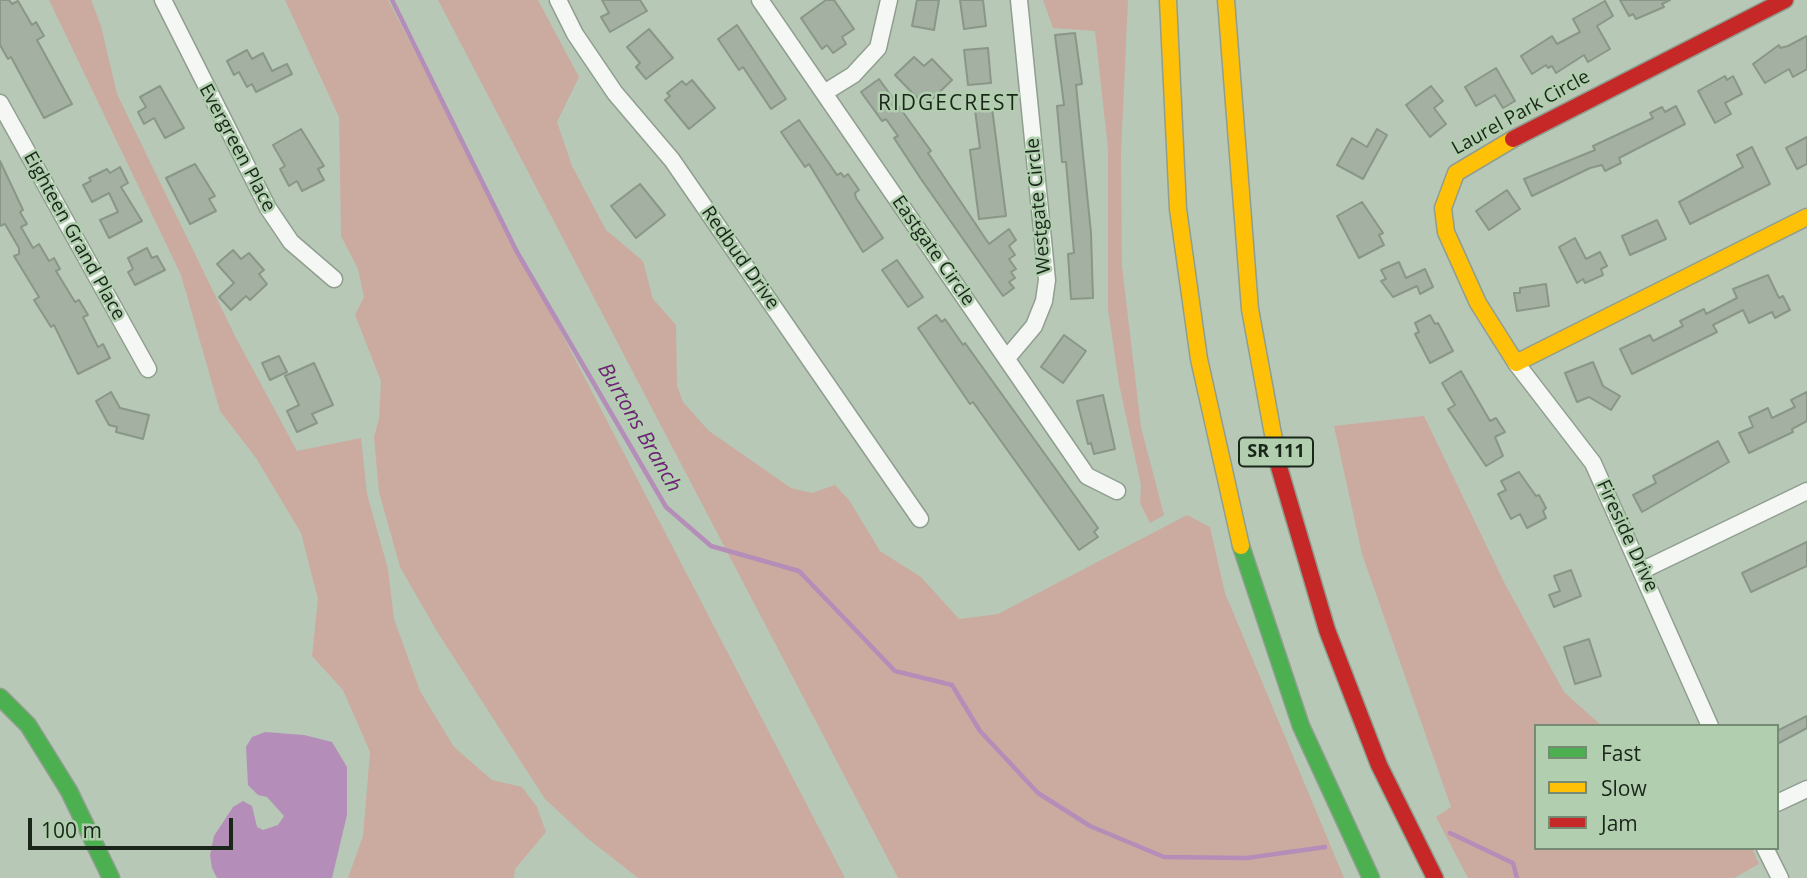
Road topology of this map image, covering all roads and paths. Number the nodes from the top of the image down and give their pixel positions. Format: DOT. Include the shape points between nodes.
graph roads {
  1 [pos="163,0"];
  2 [pos="558,0"];
  3 [pos="760,0"];
  4 [pos="889,0"];
  5 [pos="1019,0"];
  6 [pos="1168,0"];
  7 [pos="1226,0"];
  8 [pos="1785,0"];
  9 [pos="824,93"];
  10 [pos="0,103"];
  11 [pos="1807,217"];
  12 [pos="334,279"];
  13 [pos="1007,358"];
  14 [pos="1516,363"];
  15 [pos="148,369"];
  16 [pos="1117,491"];
  17 [pos="1807,491"];
  18 [pos="920,519"];
  19 [pos="1643,570"];
  20 [pos="0,697"];
  21 [pos="1709,724"];
  22 [pos="1807,789"];
  23 [pos="1779,802"];
  24 [pos="1766,850"];
  25 [pos="111,878"];
  26 [pos="1371,878"];
  27 [pos="1435,878"];
  28 [pos="1780,878"];
  1 -- 12 [label="street, Evergreen Place" via="268,208 291,242"];
  2 -- 18 [label="street, Redbud Drive" via="615,93 672,160"];
  3 -- 9 [label="street, Eastgate Circle"];
  4 -- 9 [label="street" via="878,48 853,75"];
  5 -- 13 [label="street, Westgate Circle" via="1047,280 1034,326"];
  6 -- 26 [label="main road, SR 111" via="1178,209 1199,359 1240,544 1301,726"];
  7 -- 27 [label="main road, SR 111" via="1250,309 1281,479 1327,630 1379,765"];
  8 -- 14 [label="main road, Laurel Park Circle" via="1564,110 1456,173 1443,208 1446,232 1478,303"];
  9 -- 13 [label="street, Eastgate Circle"];
  10 -- 15 [label="street, Eighteen Grand Place"];
  11 -- 14 [label="main road"];
  13 -- 16 [label="street, Eastgate Circle" via="1087,476"];
  14 -- 19 [label="street, Fireside Drive" via="1593,463"];
  17 -- 19 [label="street"];
  19 -- 21 [label="street, Fireside Drive"];
  20 -- 25 [label="main road" via="27,725 69,791"];
  22 -- 23 [label="street"];
  24 -- 28 [label="street"];
}
